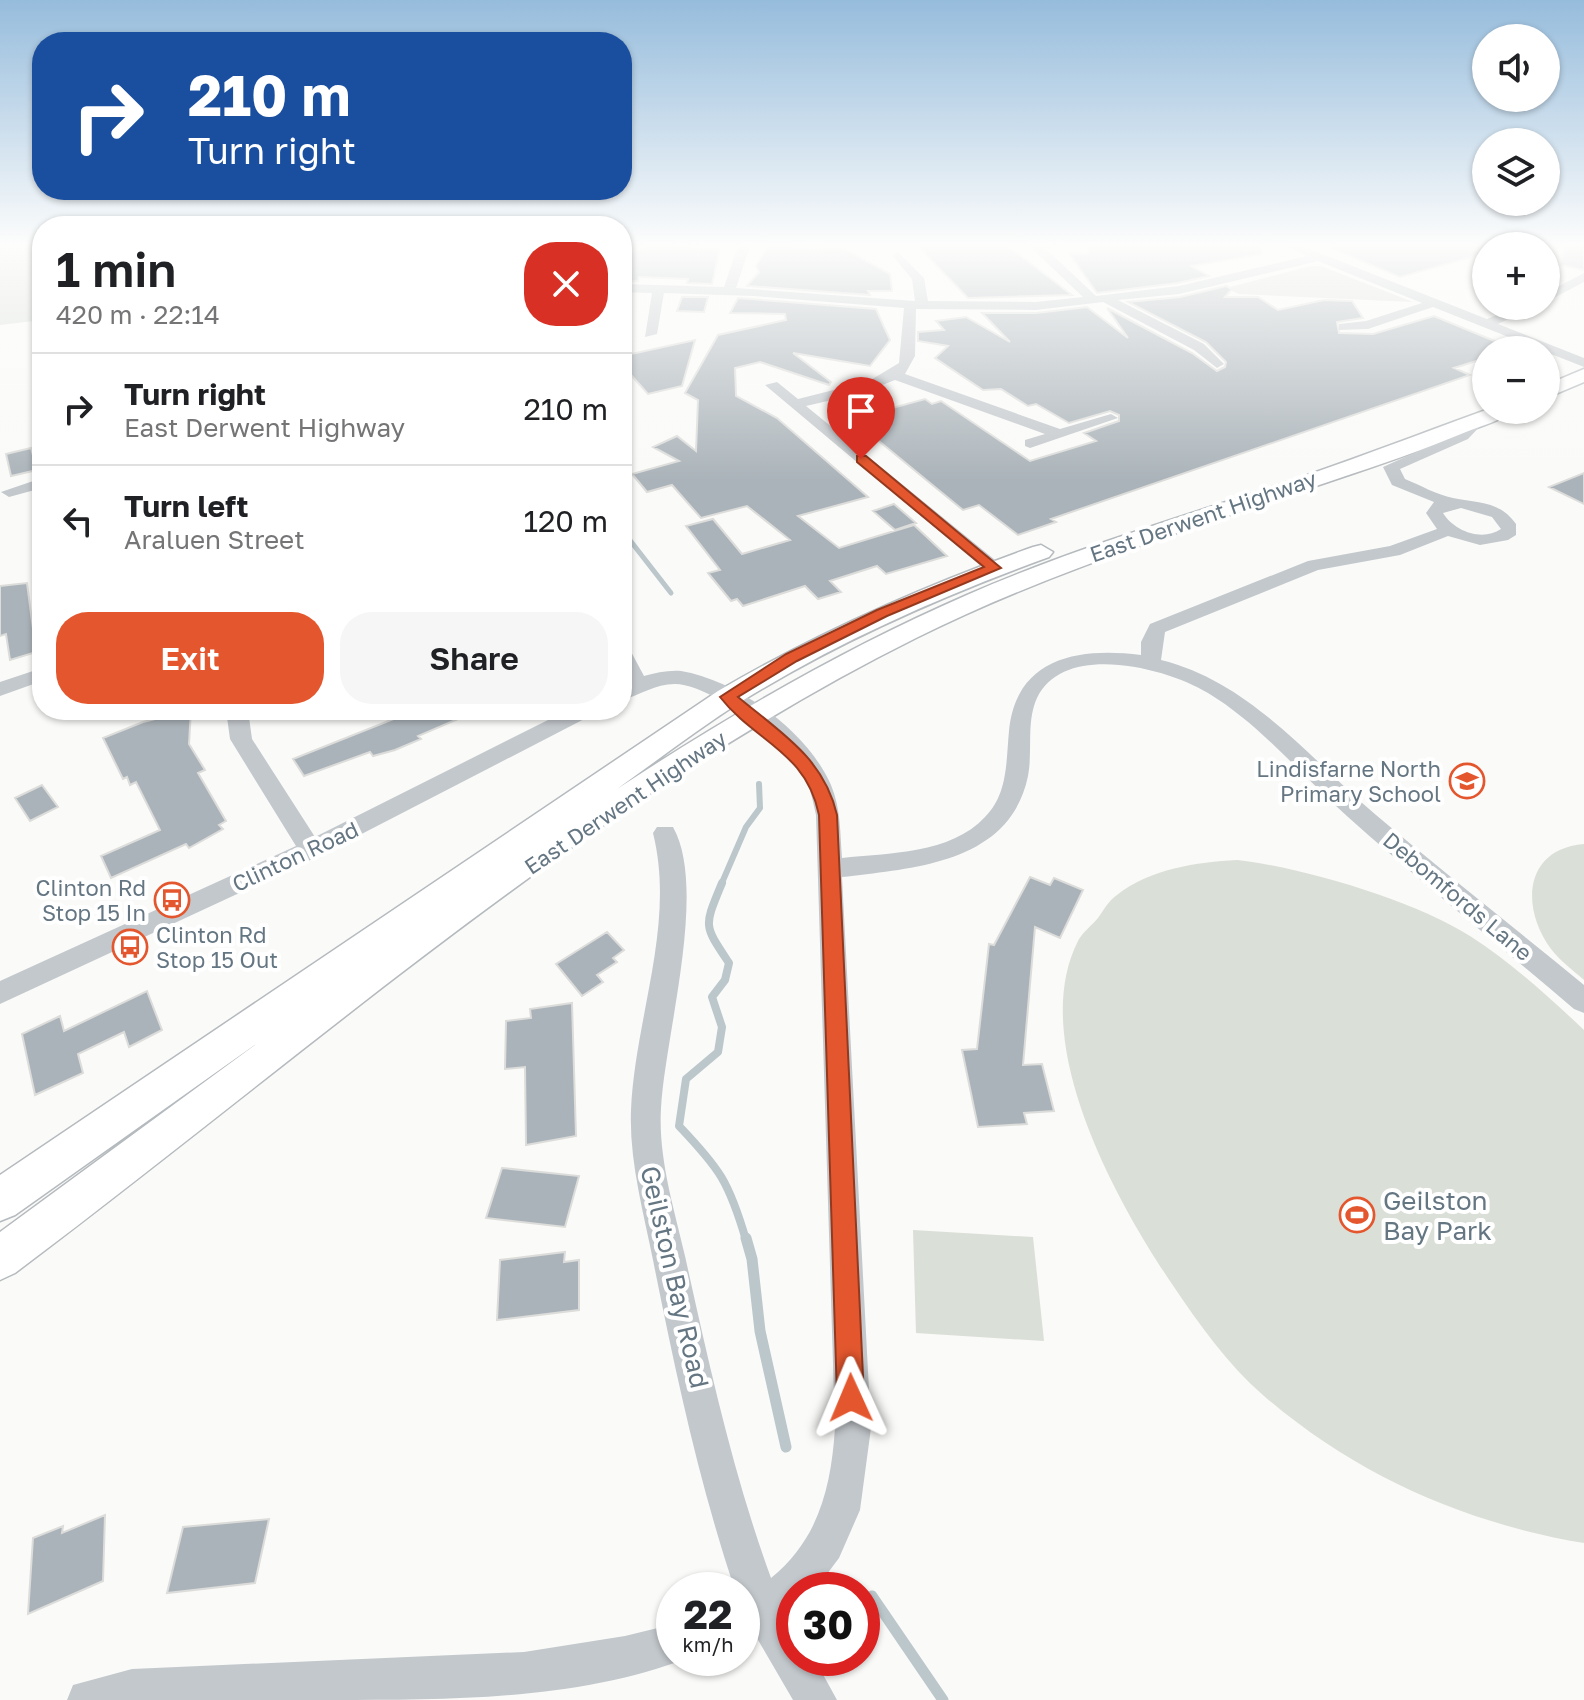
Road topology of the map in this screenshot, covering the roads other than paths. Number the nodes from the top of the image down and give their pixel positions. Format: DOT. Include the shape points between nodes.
graph roads {
  1 [pos="652,322"];
  2 [pos="913,322"];
  3 [pos="1148,322"];
  4 [pos="1376,322"];
  5 [pos="1483,322"];
  6 [pos="1491,322"];
  7 [pos="1487,324"];
  8 [pos="1344,327"];
  9 [pos="650,334"];
  10 [pos="1217,364"];
  11 [pos="1582,364"];
  12 [pos="1560,370"];
  13 [pos="894,375"];
  14 [pos="1560,381"];
  15 [pos="772,385"];
  16 [pos="1472,401"];
  17 [pos="795,404"];
  18 [pos="1111,418"];
  19 [pos="1472,423"];
  20 [pos="1475,424"];
  21 [pos="1060,434"];
  22 [pos="1030,443"];
  23 [pos="32,486"];
  24 [pos="9,492"];
  25 [pos="1450,503"];
  26 [pos="1449,530"];
  27 [pos="994,568"];
  28 [pos="1151,661"];
  29 [pos="32,678"];
  30 [pos="632,688"];
  31 [pos="0,689"];
  32 [pos="728,697"];
  33 [pos="754,716"];
  34 [pos="238,720"];
  35 [pos="565,720"];
  36 [pos="665,833"];
  37 [pos="311,850"];
  38 [pos="830,869"];
  39 [pos="0,993"];
  40 [pos="1584,1001"];
  41 [pos="0,1200"];
  42 [pos="0,1258"];
  43 [pos="743,1572"];
  44 [pos="760,1609"];
  45 [pos="760,1625"];
  46 [pos="656,1650"];
  47 [pos="88,1700"];
  48 [pos="816,1700"];
  1 -- 9 [label="street"];
  2 -- 13 [label="street" via="907,361"];
  3 -- 10 [label="street" via="1199,347"];
  4 -- 8 [label="street"];
  5 -- 7 [label="street"];
  6 -- 7 [label="street"];
  7 -- 11 [label="street"];
  11 -- 12 [label="main road"];
  11 -- 14 [label="main road"];
  13 -- 17 [label="street"];
  13 -- 21 [label="street"];
  15 -- 17 [label="street"];
  16 -- 27 [label="main road, East Derwent Highway"];
  17 -- 27 [label="street"];
  18 -- 21 [label="street"];
  19 -- 33 [label="main road, East Derwent Highway" via="1132,538 1023,581 907,632"];
  20 -- 25 [label="street" via="1463,436 1391,467 1398,482"];
  21 -- 22 [label="street"];
  23 -- 24 [label="street"];
  25 -- 26 [label="street" via="1434,513"];
  25 -- 26 [label="street" via="1493,511 1507,521 1510,531 1492,540"];
  26 -- 28 [label="street" via="1394,551 1314,565 1157,628"];
  27 -- 32 [label="main road, East Derwent Highway" via="882,613"];
  28 -- 38 [label="street, Debomfords Lane" via="1084,660 1044,677 1030,690 1011,800 986,834 937,853"];
  28 -- 40 [label="street, Debomfords Lane" via="1213,686 1237,703 1339,796"];
  29 -- 31 [label="street"];
  30 -- 32 [label="street" via="677,677"];
  32 -- 33 [label="street"];
  32 -- 41 [label="main road, East Derwent Highway"];
  33 -- 38 [label="street" via="817,779 828,815"];
  33 -- 42 [label="main road, East Derwent Highway" via="394,959"];
  34 -- 37 [label="street" via="241,739"];
  35 -- 37 [label="street, Clinton Road"];
  36 -- 43 [label="street, Geilston Bay Road" via="674,868 673,909 646,1108 647,1152"];
  37 -- 39 [label="street, Clinton Road"];
  38 -- 44 [label="street" via="850,1346 850,1472 830,1538 790,1590"];
  45 -- 48 [label="street, Geilston Bay Road"];
  46 -- 47 [label="street" via="523,1673 170,1686"];
}
